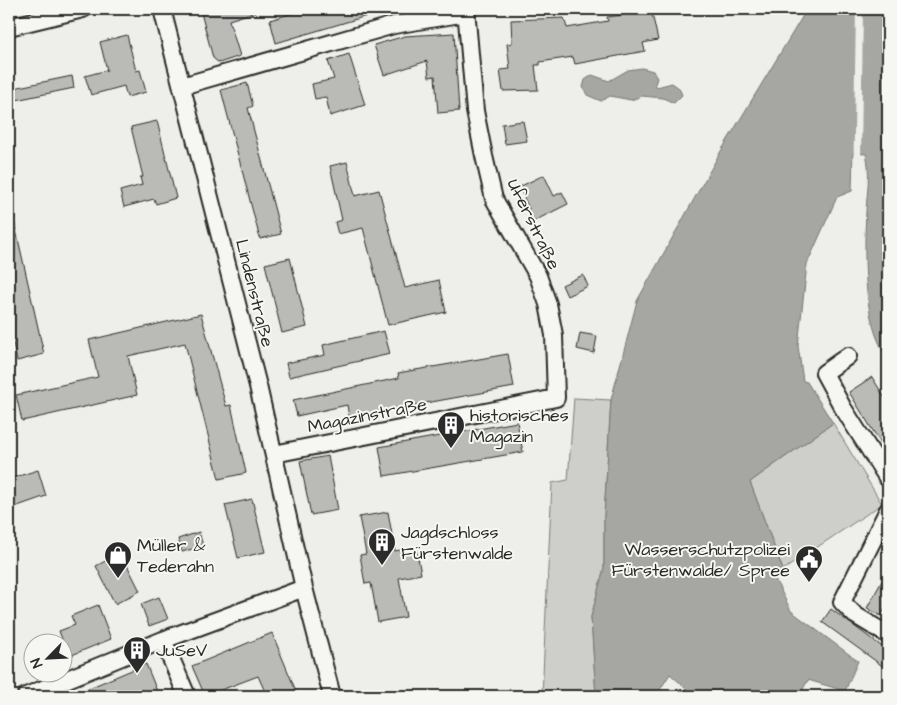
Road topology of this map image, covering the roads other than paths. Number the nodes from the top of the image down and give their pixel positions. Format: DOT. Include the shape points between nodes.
graph roads {
  1 [pos="83,9"];
  2 [pos="162,9"];
  3 [pos="466,11"];
  4 [pos="9,27"];
  5 [pos="182,86"];
  6 [pos="848,356"];
  7 [pos="556,398"];
  8 [pos="274,454"];
  9 [pos="888,479"];
  10 [pos="888,510"];
  11 [pos="304,588"];
  12 [pos="888,635"];
  13 [pos="163,640"];
  14 [pos="26,696"];
  15 [pos="187,696"];
  16 [pos="332,696"];
  1 -- 4 [label="street"];
  2 -- 5 [label="street, Lindenstraße"];
  3 -- 5 [label="street" via="394,25"];
  3 -- 7 [label="street, Uferstraße" via="474,111 494,199 538,276 548,304 554,335"];
  5 -- 8 [label="street, Lindenstraße"];
  6 -- 9 [label="street" via="824,373"];
  7 -- 8 [label="street, Magazinstraße"];
  8 -- 11 [label="street, Lindenstraße"];
  10 -- 12 [label="street" via="842,602 855,615"];
  11 -- 13 [label="street"];
  11 -- 16 [label="street, Lindenstraße"];
  13 -- 14 [label="street"];
  13 -- 15 [label="street"];
}
